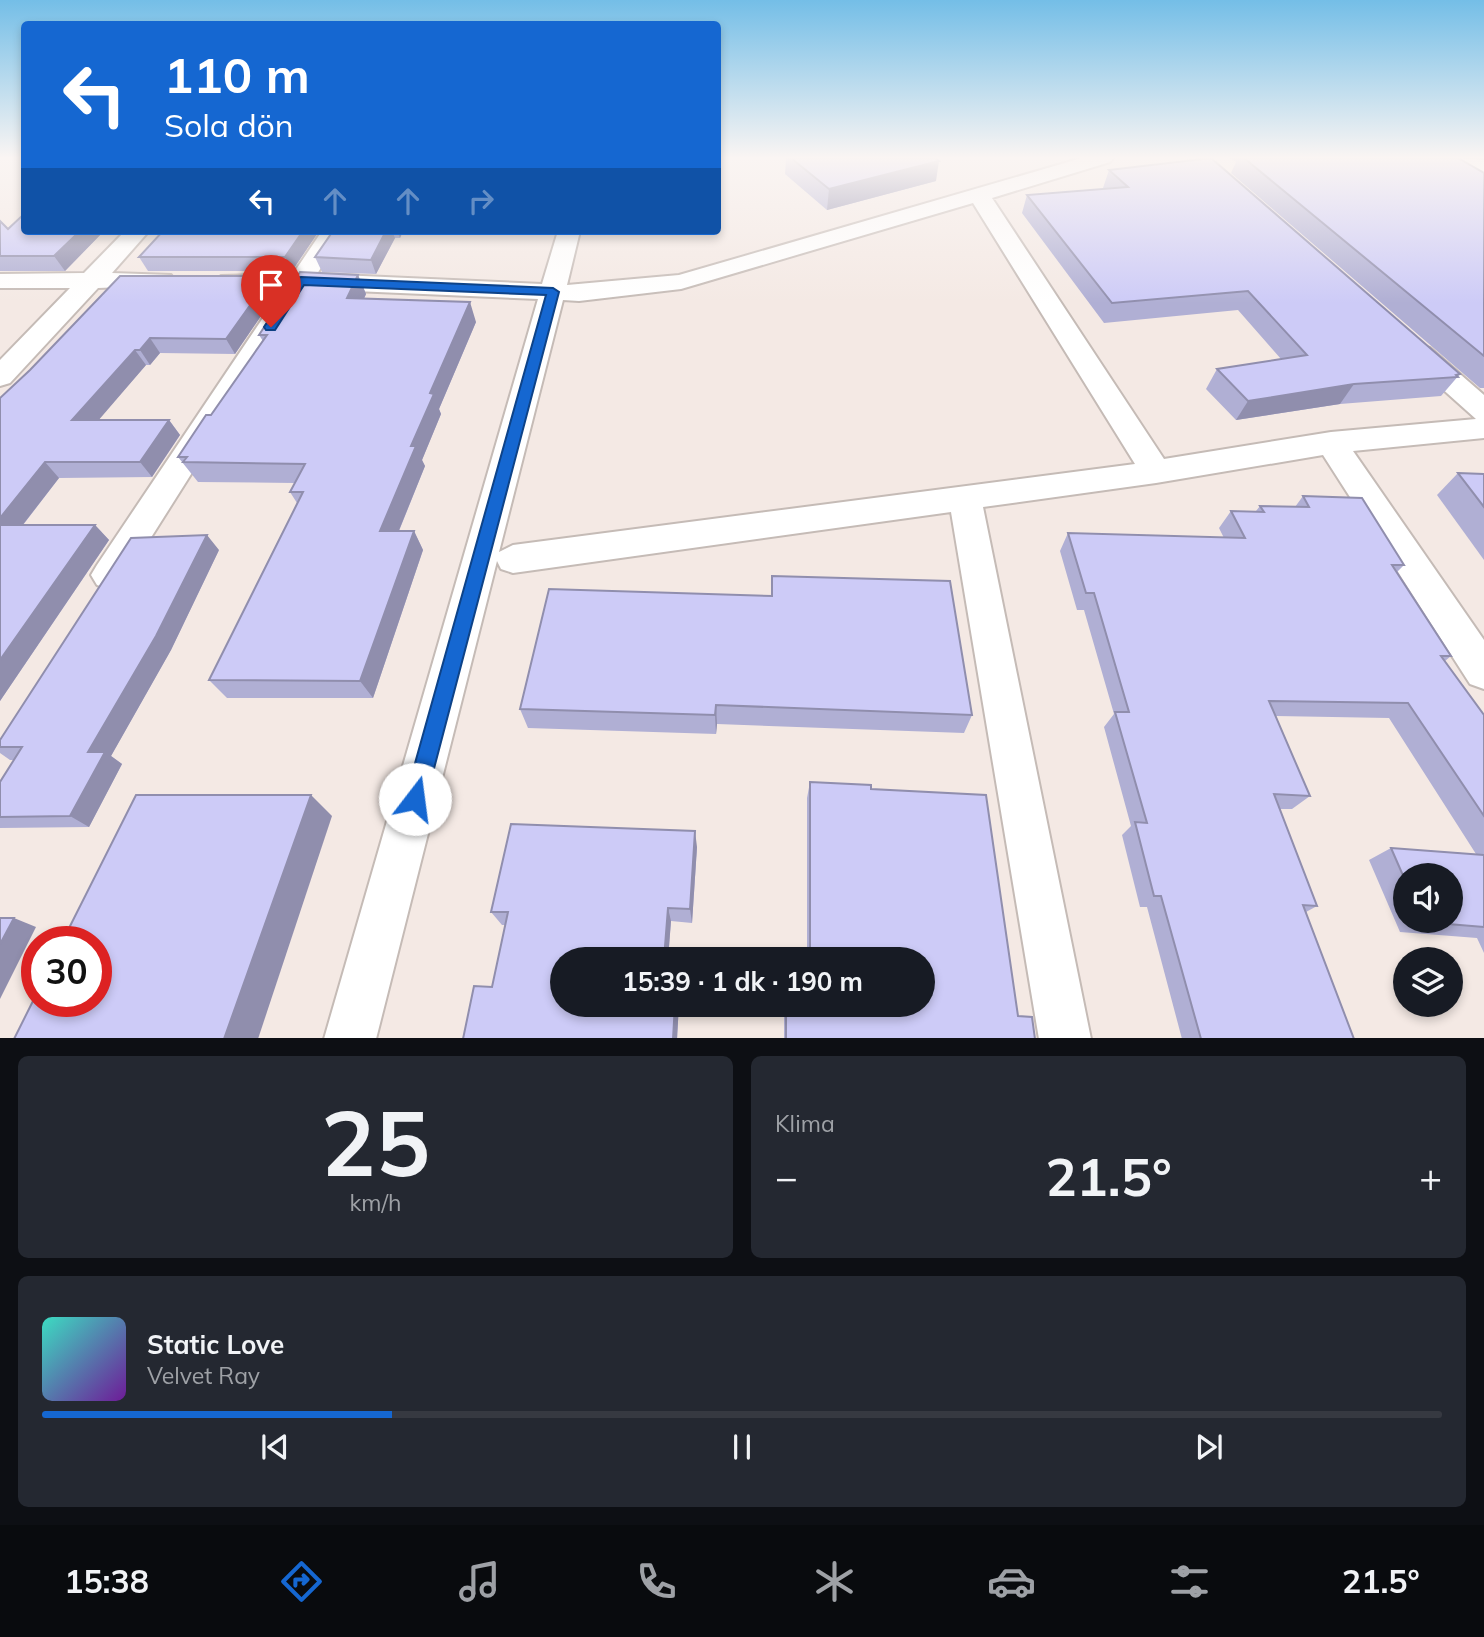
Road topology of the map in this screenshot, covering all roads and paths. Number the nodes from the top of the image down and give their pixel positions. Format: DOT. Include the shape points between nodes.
graph roads {
  1 [pos="940,206"];
  2 [pos="986,206"];
  3 [pos="134,235"];
  4 [pos="330,235"];
  5 [pos="568,235"];
  6 [pos="94,280"];
  7 [pos="0,281"];
  8 [pos="301,281"];
  9 [pos="553,292"];
  10 [pos="1402,338"];
  11 [pos="0,377"];
  12 [pos="1484,411"];
  13 [pos="1484,428"];
  14 [pos="1331,443"];
  15 [pos="1156,472"];
  16 [pos="965,498"];
  17 [pos="513,558"];
  18 [pos="90,603"];
  19 [pos="1484,672"];
  20 [pos="351,1038"];
  21 [pos="1065,1038"];
  1 -- 9 [label="street" via="681,282"];
  2 -- 15 [label="street"];
  3 -- 6 [label="street"];
  4 -- 8 [label="street"];
  5 -- 9 [label="street"];
  6 -- 7 [label="street"];
  6 -- 8 [label="street"];
  6 -- 11 [label="street"];
  8 -- 9 [label="street"];
  8 -- 18 [label="street"];
  9 -- 20 [label="street"];
  10 -- 12 [label="street"];
  13 -- 14 [label="street"];
  14 -- 15 [label="street"];
  14 -- 19 [label="street"];
  15 -- 16 [label="street"];
  16 -- 17 [label="street"];
  16 -- 21 [label="street"];
}
